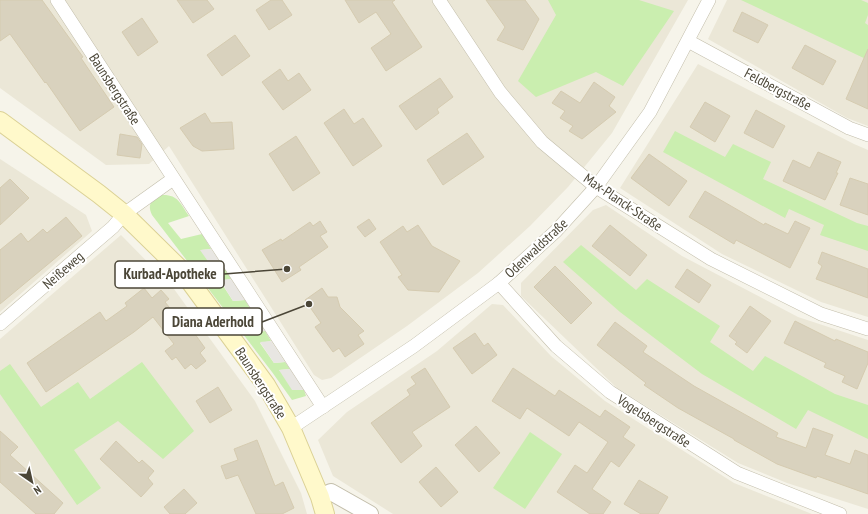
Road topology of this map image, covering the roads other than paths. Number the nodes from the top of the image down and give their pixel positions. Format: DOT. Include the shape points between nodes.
graph roads {
  1 [pos="57,0"];
  2 [pos="439,0"];
  3 [pos="709,0"];
  4 [pos="688,41"];
  5 [pos="0,122"];
  6 [pos="868,135"];
  7 [pos="173,179"];
  8 [pos="596,187"];
  9 [pos="124,214"];
  10 [pos="499,283"];
  11 [pos="0,324"];
  12 [pos="868,329"];
  13 [pos="323,407"];
  14 [pos="291,428"];
  15 [pos="320,497"];
  16 [pos="325,514"];
  17 [pos="370,514"];
  18 [pos="840,514"];
  1 -- 7 [label="street, Baunsbergstraße"];
  2 -- 8 [label="street, Max-Planck-Straße" via="500,92 542,142"];
  3 -- 4 [label="street, Odenwaldstraße"];
  4 -- 6 [label="street, Feldbergstraße" via="849,128"];
  4 -- 8 [label="street, Odenwaldstraße" via="650,112"];
  5 -- 9 [label="main road, Baunsbergstraße"];
  7 -- 9 [label="street"];
  7 -- 13 [label="street, Baunsbergstraße"];
  8 -- 10 [label="street, Odenwaldstraße" via="556,231"];
  8 -- 12 [label="street, Max-Planck-Straße" via="711,259 821,314"];
  9 -- 11 [label="street, Neißeweg" via="113,227"];
  9 -- 14 [label="main road, Baunsbergstraße" via="183,272 266,385"];
  10 -- 13 [label="street, Odenwaldstraße" via="414,346"];
  10 -- 18 [label="street, Vogelsbergstraße" via="556,346 610,392 737,473"];
  13 -- 14 [label="street, Odenwaldstraße"];
  14 -- 15 [label="main road, Baunsbergstraße"];
  15 -- 16 [label="main road, Baunsbergstraße"];
  15 -- 17 [label="street" via="331,492"];
}
